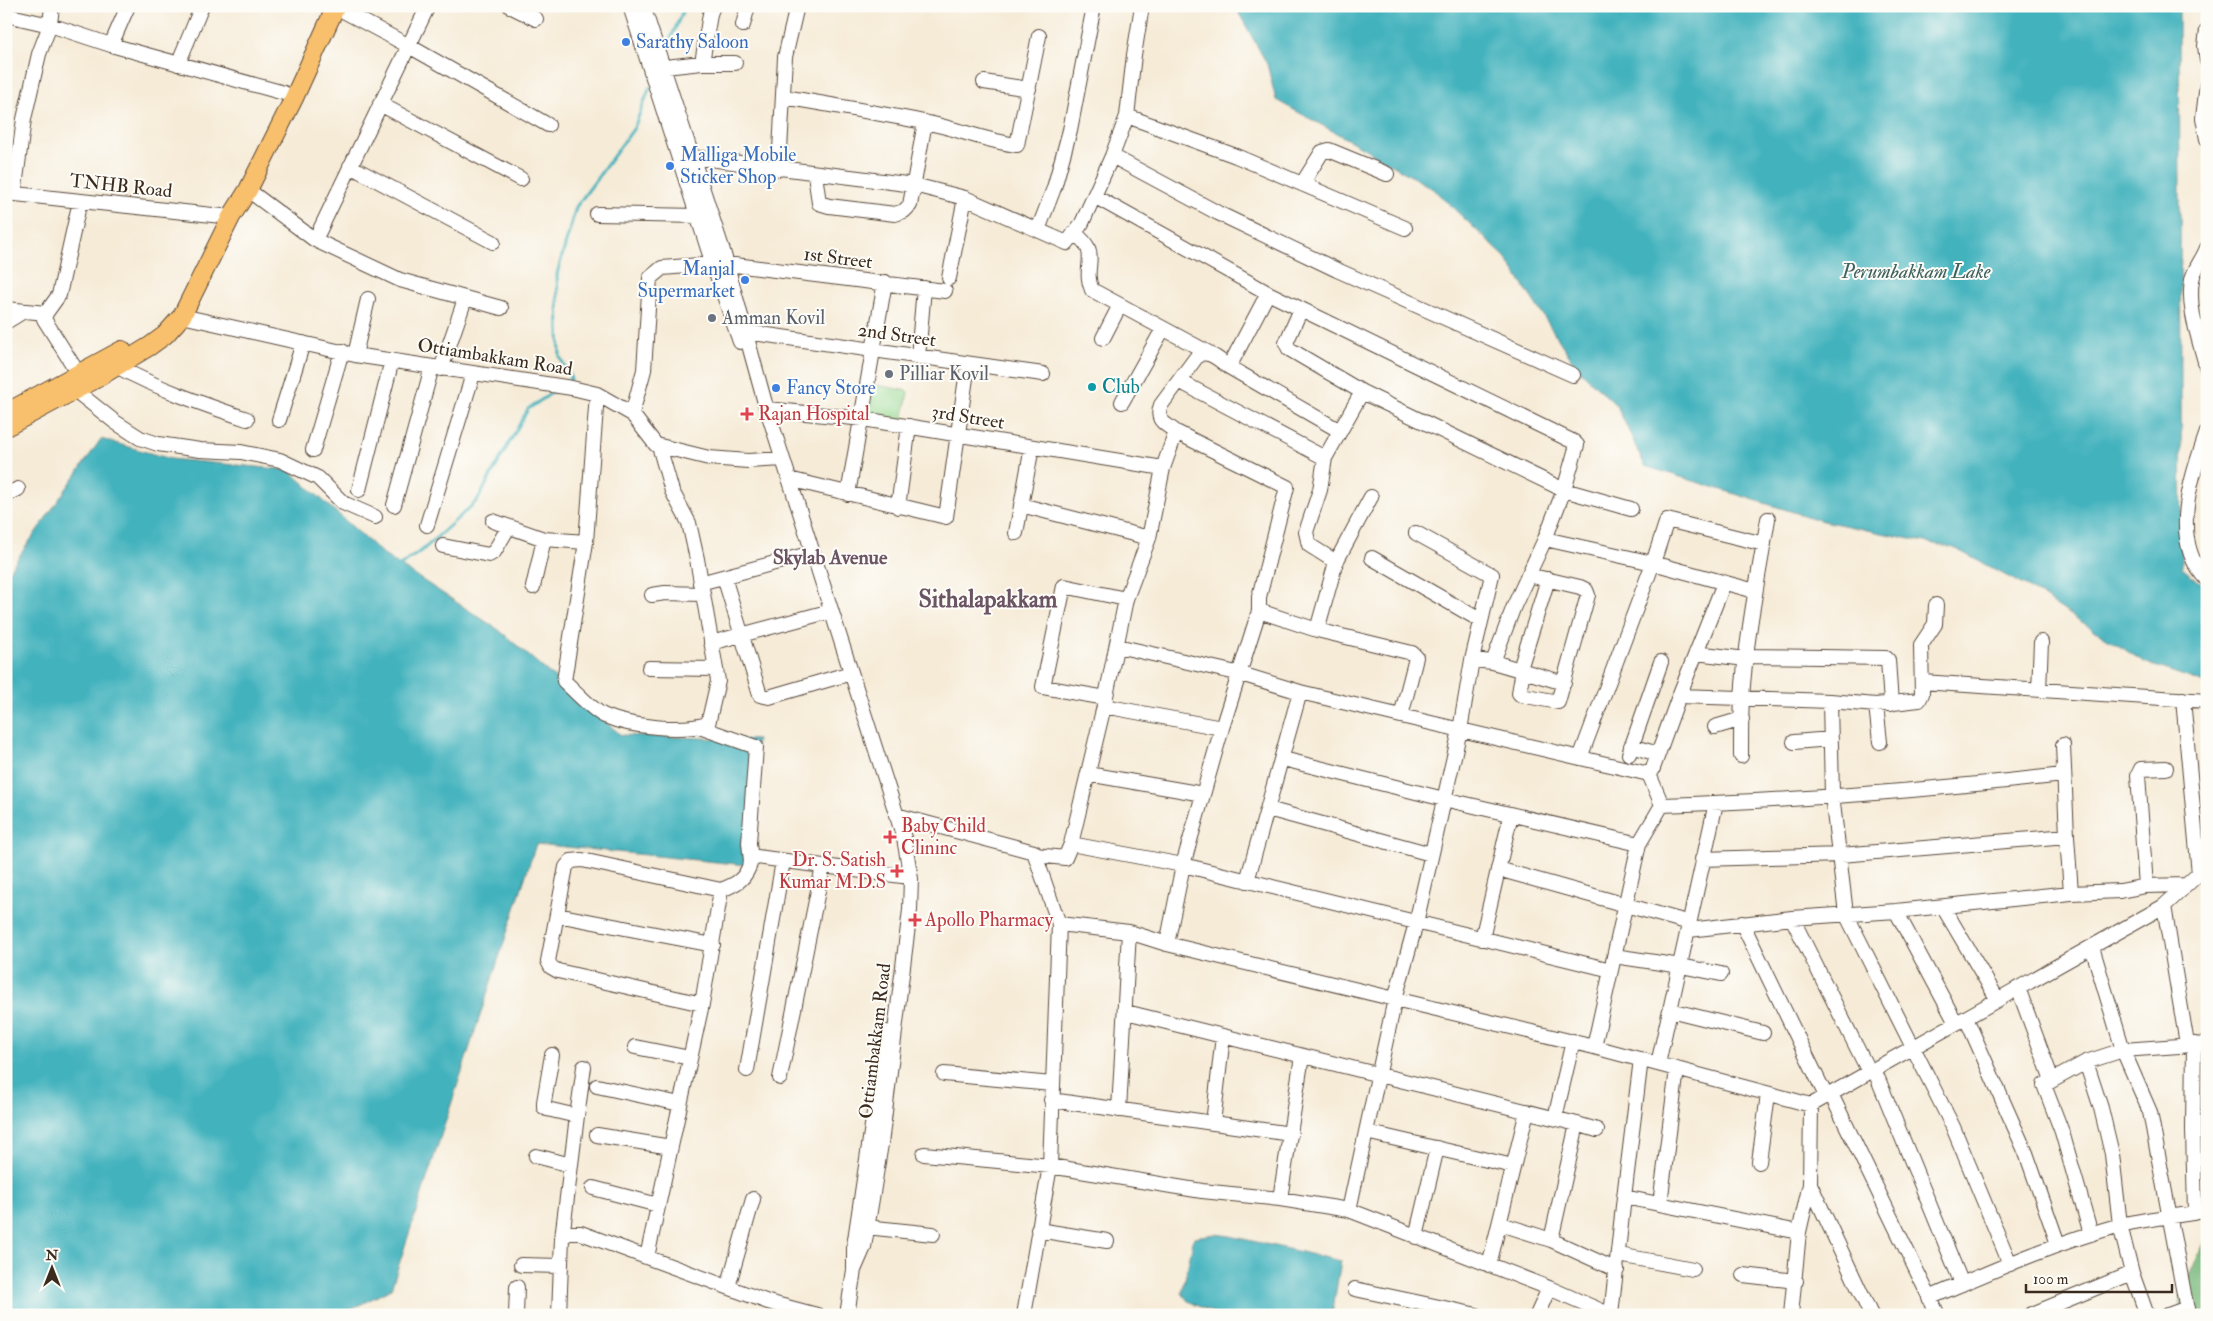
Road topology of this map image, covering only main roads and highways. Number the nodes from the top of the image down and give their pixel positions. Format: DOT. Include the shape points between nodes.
graph roads {
  1 [pos="332,7"];
  2 [pos="228,216"];
  3 [pos="77,382"];
  4 [pos="6,413"];
  5 [pos="6,427"];
  1 -- 2 [label="main road" via="284,93"];
  1 -- 2 [label="main road" via="294,98 248,190"];
  2 -- 3 [label="main road" via="173,312 158,328"];
  2 -- 3 [label="main road" via="182,316 166,335 116,366"];
  3 -- 4 [label="main road"];
  3 -- 5 [label="main road"];
}
